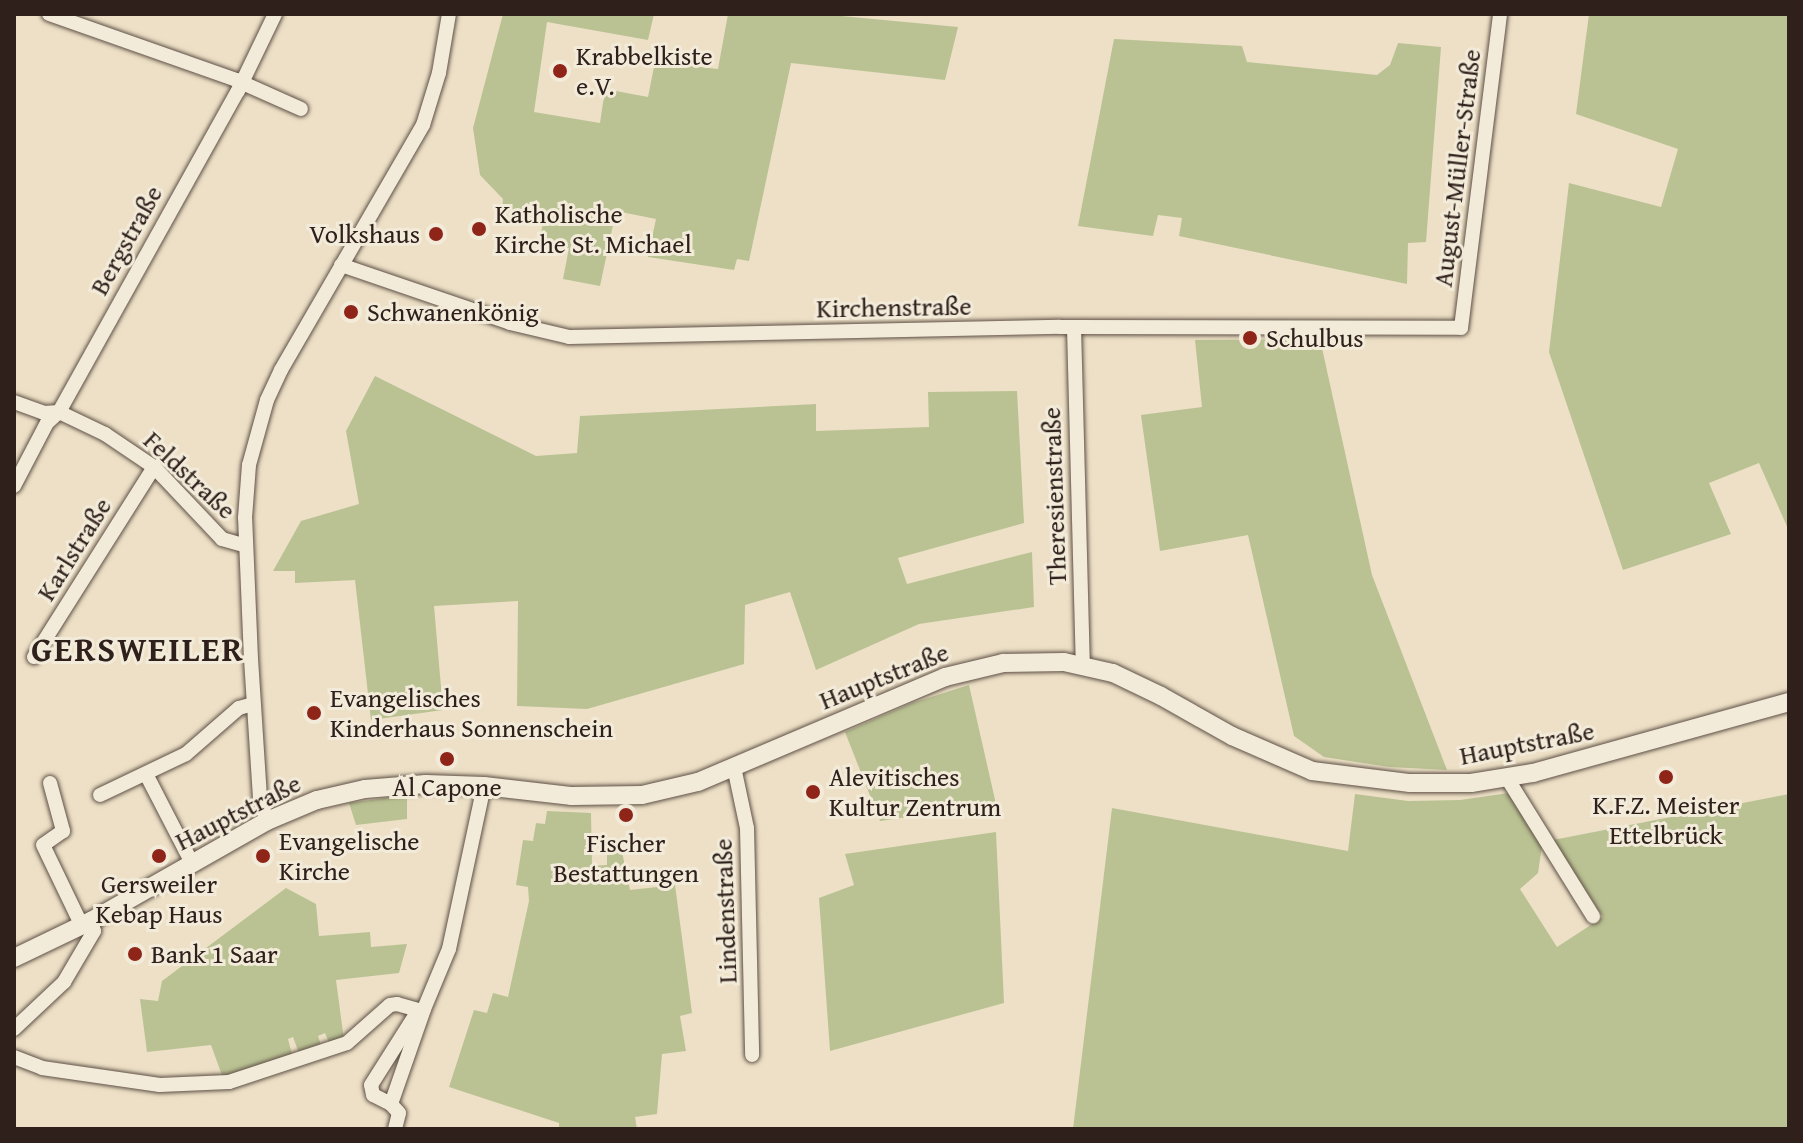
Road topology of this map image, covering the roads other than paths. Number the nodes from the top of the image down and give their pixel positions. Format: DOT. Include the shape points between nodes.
graph roads {
  1 [pos="49,14"];
  2 [pos="275,14"];
  3 [pos="449,14"];
  4 [pos="1500,14"];
  5 [pos="242,83"];
  6 [pos="301,109"];
  7 [pos="341,265"];
  8 [pos="1074,327"];
  9 [pos="1461,328"];
  10 [pos="14,402"];
  11 [pos="59,412"];
  12 [pos="154,467"];
  13 [pos="14,486"];
  14 [pos="246,546"];
  15 [pos="34,657"];
  16 [pos="1083,665"];
  17 [pos="1789,702"];
  18 [pos="253,704"];
  19 [pos="734,767"];
  20 [pos="146,774"];
  21 [pos="1507,778"];
  22 [pos="50,783"];
  23 [pos="484,786"];
  24 [pos="100,795"];
  25 [pos="267,821"];
  26 [pos="192,863"];
  27 [pos="1593,916"];
  28 [pos="86,923"];
  29 [pos="14,958"];
  30 [pos="421,1010"];
  31 [pos="14,1029"];
  32 [pos="752,1055"];
  33 [pos="14,1057"];
  34 [pos="391,1104"];
  35 [pos="397,1128"];
  1 -- 5 [label="street"];
  2 -- 5 [label="street, Bergstraße"];
  3 -- 7 [label="street" via="423,125"];
  4 -- 9 [label="street, August-Müller-Straße"];
  5 -- 6 [label="street"];
  5 -- 11 [label="street, Bergstraße"];
  7 -- 8 [label="street, Kirchenstraße" via="510,323 569,337"];
  7 -- 14 [label="street" via="267,400 249,465"];
  8 -- 9 [label="street, Kirchenstraße"];
  8 -- 16 [label="street, Theresienstraße"];
  10 -- 11 [label="street, Feldstraße" via="44,413"];
  11 -- 12 [label="street, Feldstraße" via="105,434"];
  11 -- 13 [label="street, Bergstraße" via="42,430"];
  12 -- 14 [label="street, Feldstraße" via="222,539"];
  12 -- 15 [label="street, Karlstraße"];
  14 -- 18 [label="street"];
  16 -- 19 [label="main road, Hauptstraße" via="1028,660 971,669"];
  16 -- 21 [label="main road, Hauptstraße" via="1134,683 1232,736 1312,771 1425,784"];
  17 -- 21 [label="main road, Hauptstraße"];
  18 -- 20 [label="street" via="239,708 186,754"];
  18 -- 25 [label="street" via="260,798"];
  19 -- 23 [label="main road, Hauptstraße" via="642,795 572,796"];
  19 -- 32 [label="street, Lindenstraße" via="747,828"];
  20 -- 24 [label="street"];
  20 -- 26 [label="street"];
  21 -- 27 [label="street"];
  22 -- 28 [label="street" via="63,831 43,845"];
  23 -- 25 [label="main road, Hauptstraße" via="365,789 299,806"];
  23 -- 30 [label="street" via="449,949"];
  25 -- 26 [label="main road, Hauptstraße"];
  26 -- 28 [label="main road, Hauptstraße"];
  28 -- 29 [label="main road, Hauptstraße"];
  28 -- 31 [label="street" via="94,931 64,982"];
  30 -- 33 [label="street" via="390,1005 347,1043 229,1082 160,1085 42,1068"];
  30 -- 34 [label="street"];
  30 -- 34 [label="street" via="371,1085 373,1095"];
  34 -- 35 [label="street" via="399,1113"];
}
